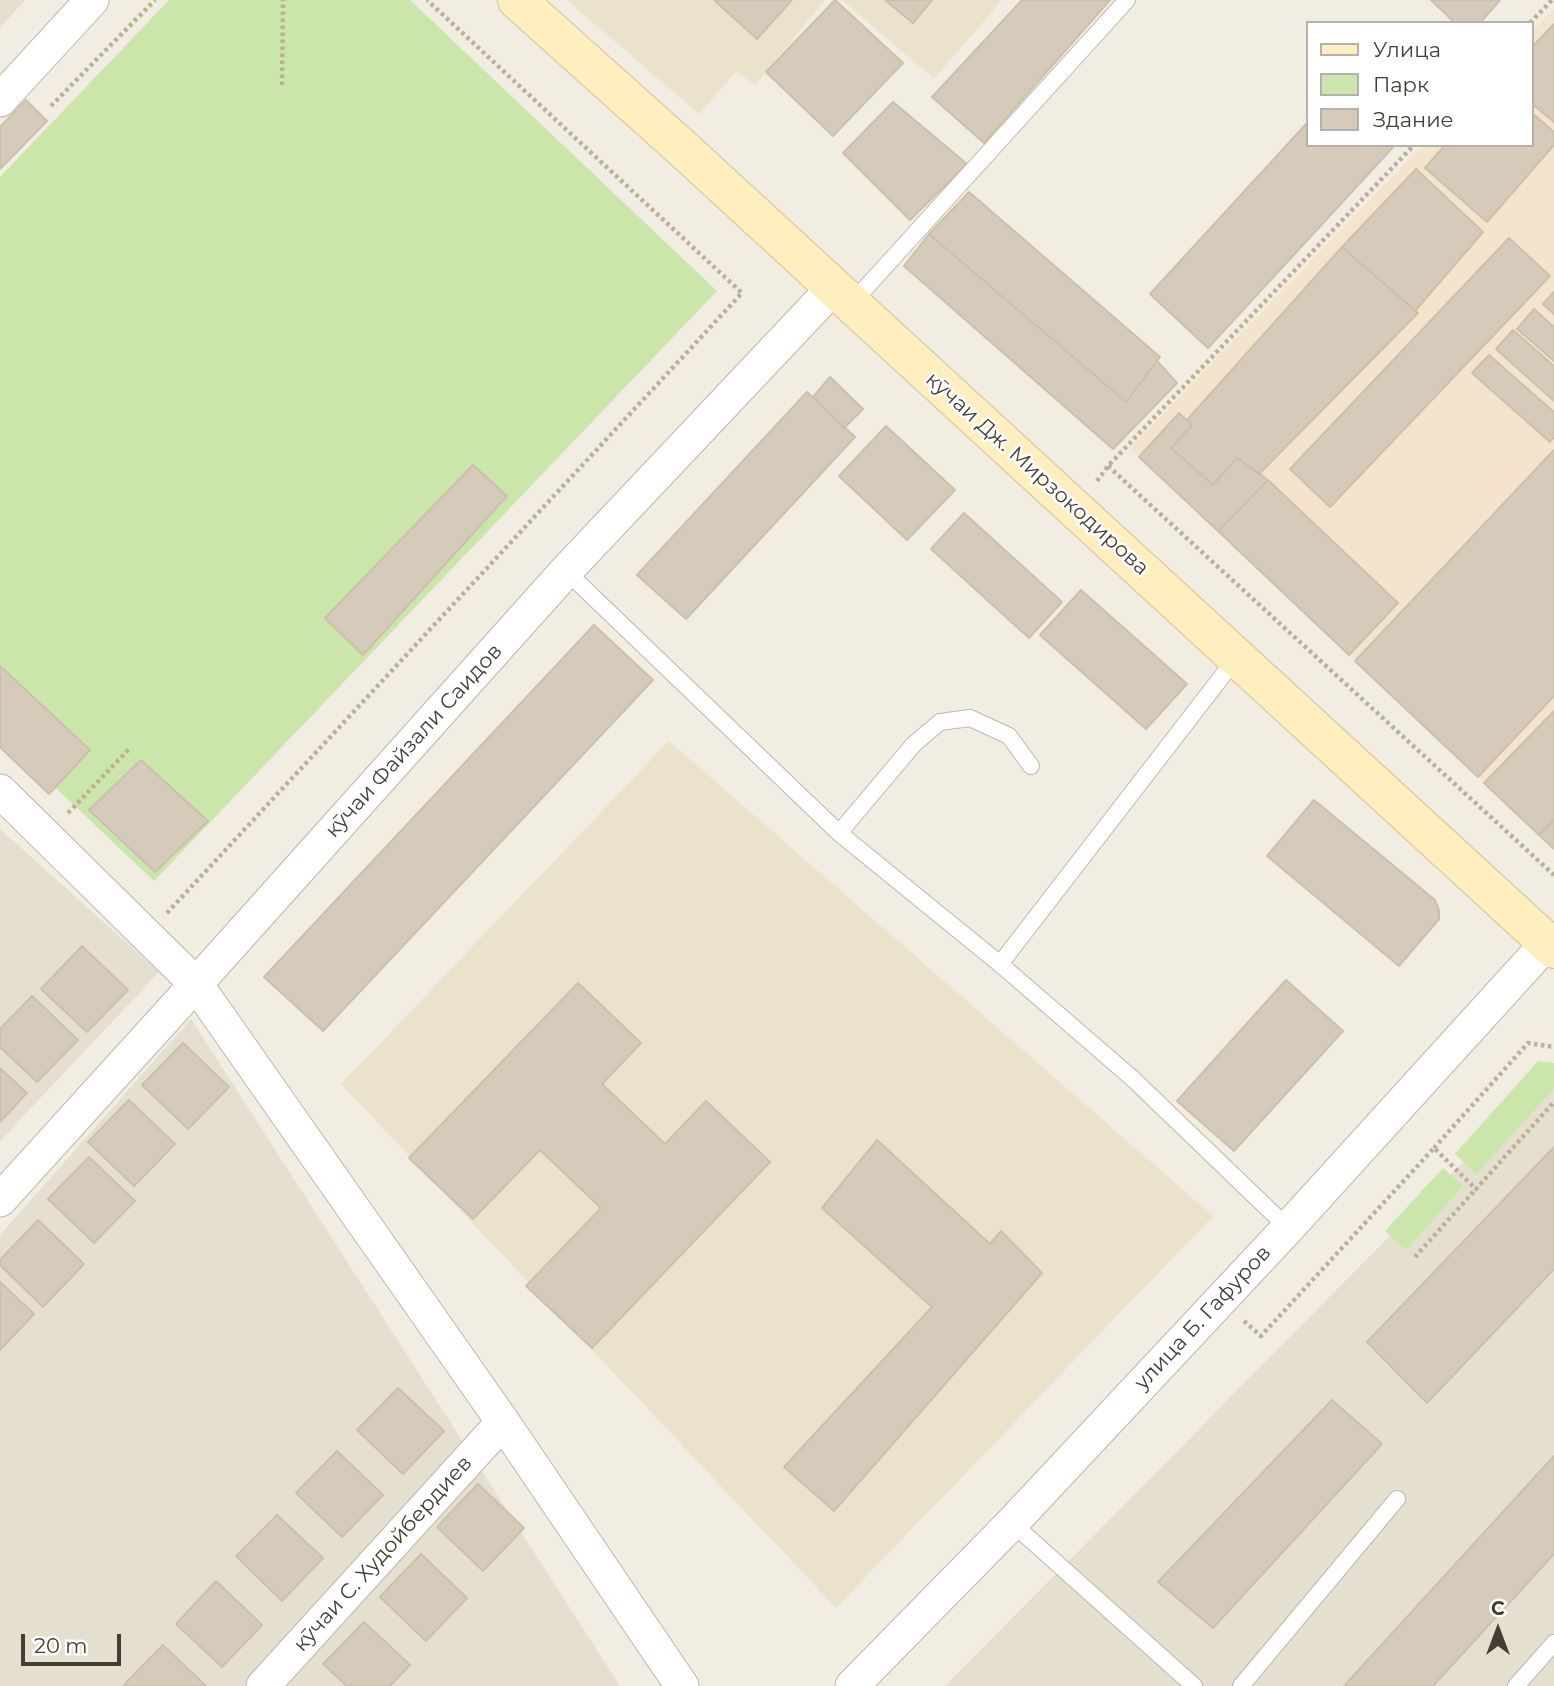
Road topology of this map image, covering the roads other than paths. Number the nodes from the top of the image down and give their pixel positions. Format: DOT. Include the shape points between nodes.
graph roads {
  1 [pos="92,0"];
  2 [pos="517,0"];
  3 [pos="1127,0"];
  4 [pos="0,100"];
  5 [pos="842,296"];
  6 [pos="566,571"];
  7 [pos="1237,657"];
  8 [pos="1031,766"];
  9 [pos="0,791"];
  10 [pos="839,833"];
  11 [pos="1550,946"];
  12 [pos="1000,964"];
  13 [pos="196,984"];
  14 [pos="0,1200"];
  15 [pos="1288,1228"];
  16 [pos="503,1422"];
  17 [pos="1397,1499"];
  18 [pos="1012,1523"];
  19 [pos="1554,1643"];
  20 [pos="263,1686"];
  21 [pos="682,1686"];
  22 [pos="852,1686"];
  23 [pos="1194,1686"];
  24 [pos="1241,1686"];
  25 [pos="1516,1686"];
  1 -- 4 [label="street"];
  2 -- 5 [label="street, кӯчаи Дж. Мирзокодирова"];
  3 -- 5 [label="lane"];
  5 -- 6 [label="street, кӯчаи Файзали Саидов"];
  5 -- 7 [label="street, кӯчаи Дж. Мирзокодирова"];
  6 -- 10 [label="lane"];
  6 -- 13 [label="street, кӯчаи Файзали Саидов"];
  7 -- 11 [label="street, кӯчаи Дж. Мирзокодирова"];
  7 -- 12 [label="lane"];
  8 -- 10 [label="lane" via="1009,736 971,718 940,722 914,744"];
  9 -- 13 [label="street"];
  10 -- 12 [label="lane"];
  11 -- 15 [label="street, улица Б. Гафуров"];
  12 -- 15 [label="lane" via="1132,1078"];
  13 -- 14 [label="street, кӯчаи Файзали Саидов"];
  13 -- 16 [label="street"];
  15 -- 18 [label="street, улица Б. Гафуров"];
  16 -- 20 [label="street, кӯчаи С. Худойбердиев"];
  16 -- 21 [label="street"];
  17 -- 24 [label="lane"];
  18 -- 22 [label="street, улица Б. Гафуров"];
  18 -- 23 [label="lane"];
  19 -- 25 [label="lane"];
}
